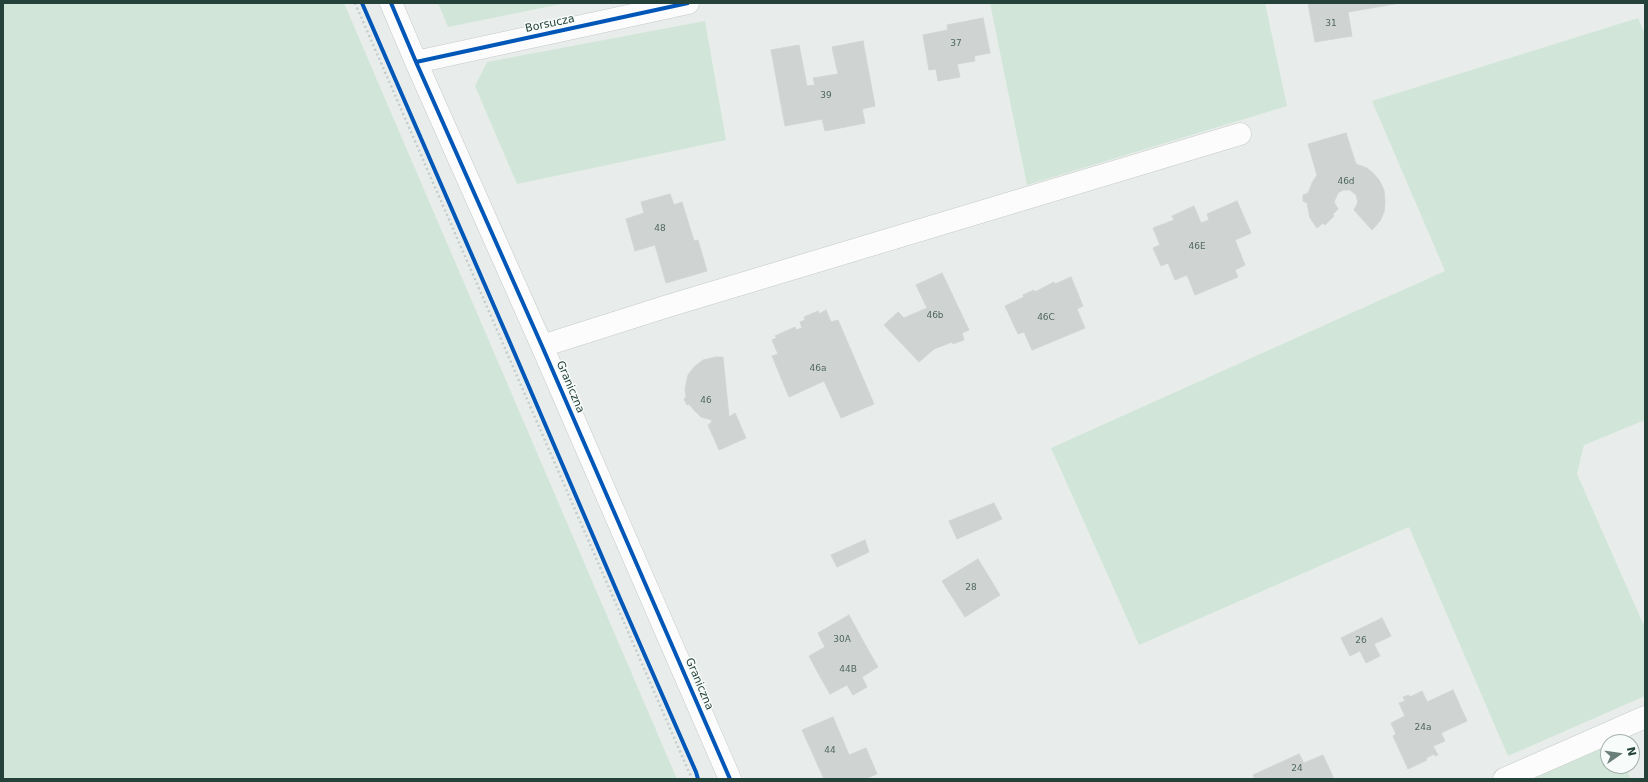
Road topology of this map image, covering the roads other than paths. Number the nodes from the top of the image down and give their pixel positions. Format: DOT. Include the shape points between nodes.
graph roads {
  1 [pos="392,3"];
  2 [pos="686,3"];
  3 [pos="416,62"];
  4 [pos="1240,134"];
  5 [pos="542,346"];
  6 [pos="1645,717"];
  7 [pos="730,779"];
  8 [pos="1504,779"];
  1 -- 3 [label="street, Graniczna"];
  2 -- 3 [label="street, Borsucza"];
  3 -- 5 [label="street, Graniczna"];
  4 -- 5 [label="street"];
  5 -- 7 [label="street, Graniczna"];
  6 -- 8 [label="street"];
}
